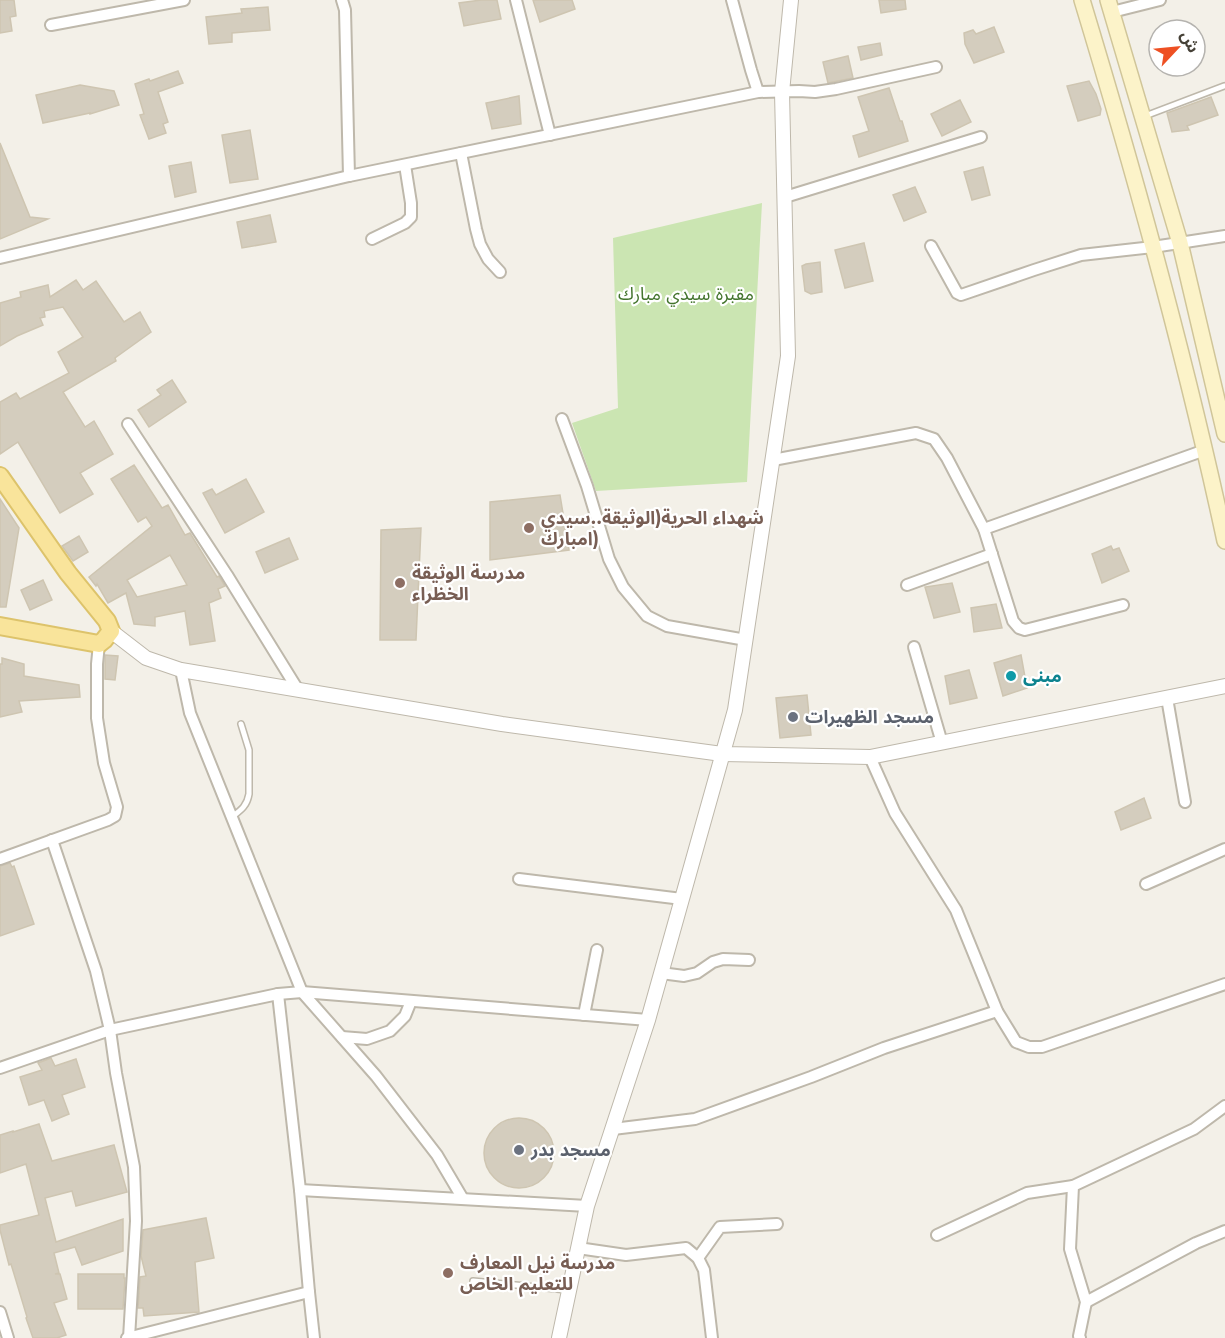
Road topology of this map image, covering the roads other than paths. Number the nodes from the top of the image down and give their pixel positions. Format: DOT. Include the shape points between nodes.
graph roads {
  1 [pos="184,0"];
  2 [pos="342,0"];
  3 [pos="516,0"];
  4 [pos="732,0"];
  5 [pos="791,0"];
  6 [pos="1082,0"];
  7 [pos="1160,0"];
  8 [pos="1110,6"];
  9 [pos="51,25"];
  10 [pos="936,67"];
  11 [pos="1224,86"];
  12 [pos="758,92"];
  13 [pos="782,92"];
  14 [pos="1144,117"];
  15 [pos="550,135"];
  16 [pos="981,137"];
  17 [pos="461,153"];
  18 [pos="405,165"];
  19 [pos="349,176"];
  20 [pos="785,197"];
  21 [pos="1225,236"];
  22 [pos="372,239"];
  23 [pos="1180,243"];
  24 [pos="931,246"];
  25 [pos="1153,247"];
  26 [pos="0,258"];
  27 [pos="500,272"];
  28 [pos="562,419"];
  29 [pos="128,424"];
  30 [pos="1225,435"];
  31 [pos="1205,450"];
  32 [pos="773,460"];
  33 [pos="0,476"];
  34 [pos="984,529"];
  35 [pos="1225,541"];
  36 [pos="992,554"];
  37 [pos="907,585"];
  38 [pos="1123,605"];
  39 [pos="0,626"];
  40 [pos="111,631"];
  41 [pos="746,640"];
  42 [pos="99,644"];
  43 [pos="914,647"];
  44 [pos="181,670"];
  45 [pos="1225,686"];
  46 [pos="298,690"];
  47 [pos="1167,698"];
  48 [pos="241,724"];
  49 [pos="942,742"];
  50 [pos="722,754"];
  51 [pos="870,757"];
  52 [pos="1185,802"];
  53 [pos="232,817"];
  54 [pos="52,840"];
  55 [pos="1225,849"];
  56 [pos="0,859"];
  57 [pos="519,879"];
  58 [pos="1146,884"];
  59 [pos="681,899"];
  60 [pos="597,950"];
  61 [pos="749,960"];
  62 [pos="661,973"];
  63 [pos="1225,984"];
  64 [pos="302,992"];
  65 [pos="278,994"];
  66 [pos="411,1001"];
  67 [pos="997,1011"];
  68 [pos="584,1015"];
  69 [pos="648,1020"];
  70 [pos="110,1030"];
  71 [pos="342,1037"];
  72 [pos="0,1068"];
  73 [pos="1225,1106"];
  74 [pos="613,1129"];
  75 [pos="1073,1185"];
  76 [pos="300,1190"];
  77 [pos="463,1199"];
  78 [pos="588,1206"];
  79 [pos="777,1224"];
  80 [pos="1225,1231"];
  81 [pos="937,1235"];
  82 [pos="578,1248"];
  83 [pos="698,1258"];
  84 [pos="473,1281"];
  85 [pos="569,1290"];
  86 [pos="309,1292"];
  87 [pos="1086,1302"];
  88 [pos="0,1312"];
  89 [pos="1078,1337"];
  90 [pos="8,1338"];
  91 [pos="128,1338"];
  92 [pos="315,1338"];
  93 [pos="559,1338"];
  94 [pos="712,1338"];
  1 -- 9 [label="street"];
  2 -- 19 [label="street"];
  3 -- 15 [label="street"];
  4 -- 12 [label="street"];
  5 -- 13 [label="street"];
  6 -- 25 [label="main road"];
  7 -- 8 [label="street"];
  8 -- 14 [label="main road"];
  10 -- 13 [label="street" via="836,89"];
  11 -- 14 [label="lane"];
  12 -- 13 [label="street"];
  12 -- 15 [label="street"];
  13 -- 20 [label="street"];
  14 -- 23 [label="main road"];
  15 -- 17 [label="street"];
  16 -- 20 [label="street"];
  17 -- 18 [label="street"];
  17 -- 27 [label="street" via="480,244"];
  18 -- 19 [label="street"];
  18 -- 22 [label="street" via="411,217"];
  19 -- 26 [label="street"];
  20 -- 32 [label="street" via="788,356"];
  21 -- 23 [label="street"];
  23 -- 25 [label="street"];
  23 -- 30 [label="main road"];
  24 -- 25 [label="street" via="961,295 1081,255"];
  25 -- 31 [label="main road"];
  28 -- 41 [label="street" via="609,559 623,587 641,609 667,626"];
  29 -- 46 [label="street"];
  31 -- 34 [label="street"];
  31 -- 35 [label="main road"];
  32 -- 34 [label="street" via="916,433 934,439"];
  32 -- 41 [label="street"];
  33 -- 40 [label="main road"];
  34 -- 36 [label="street"];
  36 -- 37 [label="street"];
  36 -- 38 [label="street" via="1013,621 1019,628 1025,630"];
  39 -- 42 [label="main road"];
  40 -- 42 [label="main road"];
  40 -- 44 [label="street" via="146,658"];
  41 -- 50 [label="street" via="735,710"];
  42 -- 54 [label="street" via="97,718 104,763 117,807 115,816"];
  43 -- 49 [label="street"];
  44 -- 46 [label="street"];
  44 -- 53 [label="street" via="190,713"];
  45 -- 47 [label="street"];
  46 -- 50 [label="street" via="502,724"];
  47 -- 49 [label="street"];
  47 -- 52 [label="street"];
  48 -- 53 [label="lane" via="249,750 249,794 244,808"];
  49 -- 51 [label="street"];
  50 -- 51 [label="street"];
  50 -- 59 [label="street"];
  51 -- 67 [label="street" via="895,813 956,910"];
  53 -- 64 [label="street"];
  54 -- 56 [label="street"];
  54 -- 70 [label="street" via="96,971"];
  55 -- 58 [label="street"];
  57 -- 59 [label="street"];
  59 -- 62 [label="street"];
  60 -- 68 [label="street"];
  61 -- 62 [label="street" via="723,959 684,976"];
  62 -- 69 [label="street"];
  63 -- 67 [label="street" via="1042,1047 1016,1042"];
  64 -- 65 [label="street"];
  64 -- 66 [label="street"];
  64 -- 71 [label="street"];
  65 -- 70 [label="street"];
  65 -- 76 [label="street"];
  66 -- 68 [label="street"];
  66 -- 71 [label="street" via="405,1016 390,1031 367,1039"];
  67 -- 74 [label="street" via="884,1048 695,1119"];
  68 -- 69 [label="street"];
  69 -- 74 [label="street"];
  70 -- 72 [label="street"];
  70 -- 91 [label="street" via="134,1167 136,1221"];
  71 -- 77 [label="street" via="437,1155"];
  73 -- 75 [label="street" via="1194,1129"];
  74 -- 78 [label="street"];
  75 -- 81 [label="street" via="1027,1193"];
  75 -- 87 [label="street" via="1070,1249"];
  76 -- 77 [label="street"];
  76 -- 86 [label="street"];
  77 -- 78 [label="street"];
  78 -- 82 [label="street"];
  79 -- 83 [label="street" via="720,1227"];
  80 -- 87 [label="street"];
  82 -- 83 [label="street" via="626,1255 686,1248"];
  82 -- 85 [label="street"];
  83 -- 94 [label="street" via="704,1270"];
  84 -- 85 [label="lane"];
  85 -- 93 [label="street"];
  86 -- 91 [label="street"];
  86 -- 92 [label="street"];
  87 -- 89 [label="street"];
  88 -- 90 [label="street"];
}
